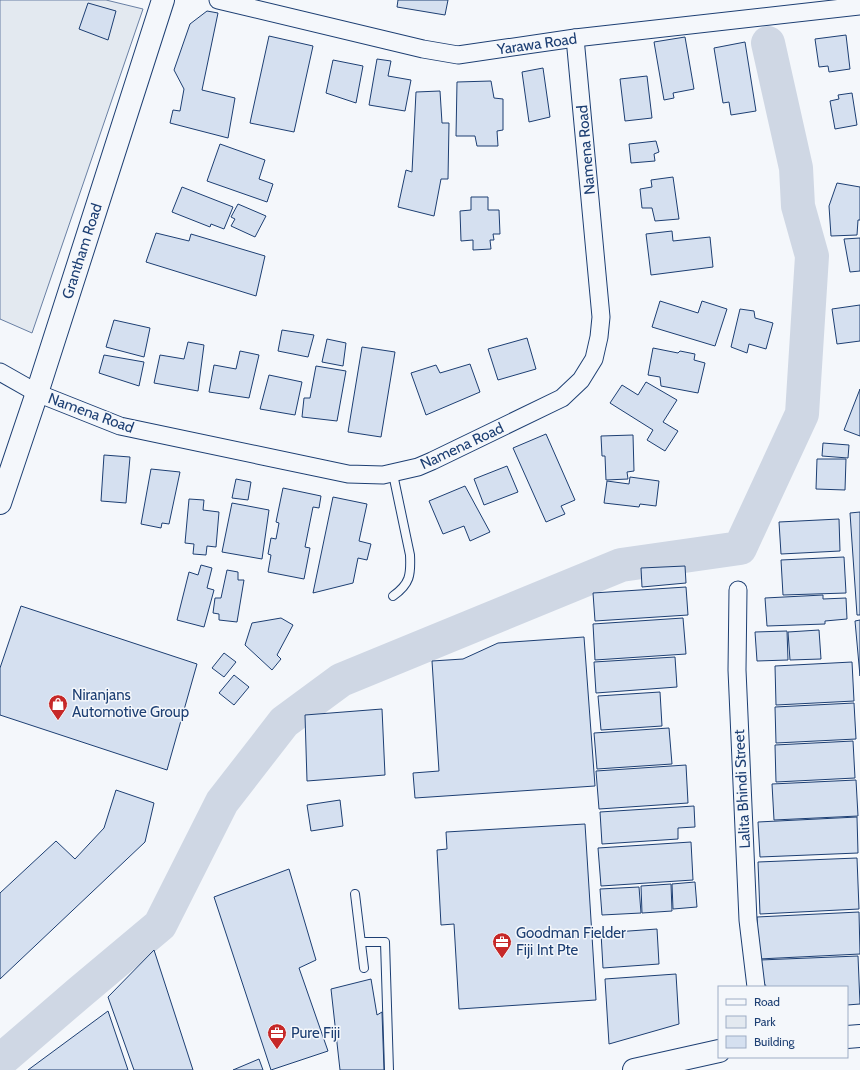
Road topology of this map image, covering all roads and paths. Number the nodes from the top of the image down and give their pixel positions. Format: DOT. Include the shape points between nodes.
graph roads {
  1 [pos="163,0"];
  2 [pos="218,0"];
  3 [pos="860,6"];
  4 [pos="575,38"];
  5 [pos="0,372"];
  6 [pos="37,393"];
  7 [pos="392,474"];
  8 [pos="0,502"];
  9 [pos="738,590"];
  10 [pos="394,596"];
  11 [pos="355,894"];
  12 [pos="361,942"];
  13 [pos="364,968"];
  14 [pos="756,986"];
  15 [pos="860,1036"];
  16 [pos="848,1037"];
  17 [pos="718,1050"];
  18 [pos="389,1070"];
  19 [pos="634,1070"];
  1 -- 6 [label="main road, Grantham Road"];
  2 -- 4 [label="street, Yarawa Road" via="458,55"];
  3 -- 4 [label="street, Yarawa Road"];
  4 -- 7 [label="street, Namena Road" via="601,316 594,359 581,380 562,398 432,461"];
  5 -- 6 [label="street, Namena Road"];
  6 -- 7 [label="street, Namena Road" via="120,426 348,474"];
  6 -- 8 [label="main road, Grantham Road"];
  7 -- 10 [label="lane" via="411,567 406,584"];
  9 -- 14 [label="street, Lalita Bhindi Street" via="737,670 748,920"];
  11 -- 12 [label="lane"];
  12 -- 13 [label="lane"];
  12 -- 18 [label="lane" via="385,942"];
  15 -- 16 [label="main road"];
  17 -- 19 [label="main road"];
}
